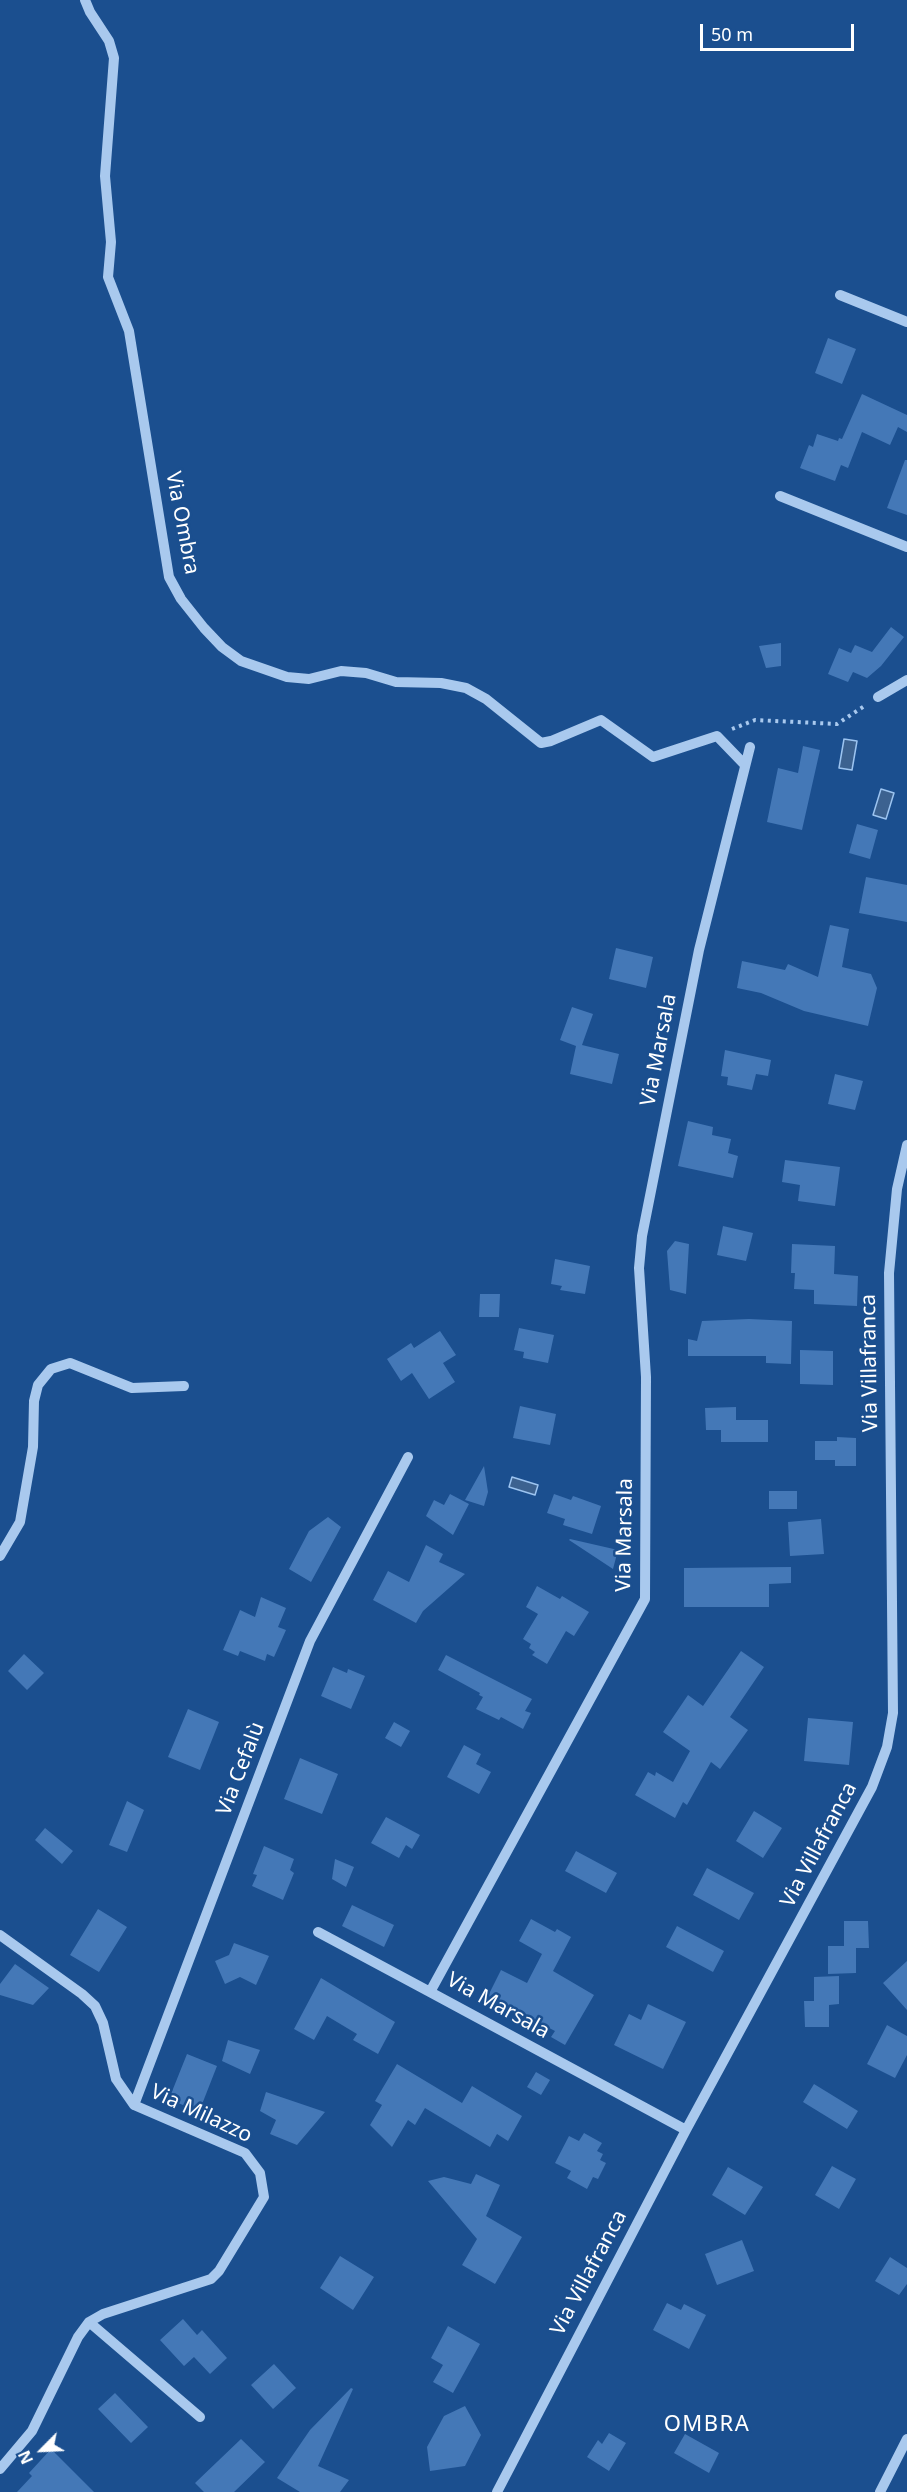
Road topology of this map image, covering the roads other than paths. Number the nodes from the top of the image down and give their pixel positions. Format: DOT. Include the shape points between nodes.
graph roads {
  1 [pos="85,0"];
  2 [pos="840,295"];
  3 [pos="907,322"];
  4 [pos="780,496"];
  5 [pos="907,547"];
  6 [pos="907,680"];
  7 [pos="878,697"];
  8 [pos="750,747"];
  9 [pos="745,765"];
  10 [pos="907,1145"];
  11 [pos="184,1386"];
  12 [pos="408,1457"];
  13 [pos="0,1556"];
  14 [pos="318,1932"];
  15 [pos="0,1935"];
  16 [pos="430,1992"];
  17 [pos="134,2105"];
  18 [pos="686,2130"];
  19 [pos="89,2322"];
  20 [pos="200,2417"];
  21 [pos="907,2439"];
  22 [pos="0,2469"];
  23 [pos="497,2492"];
  24 [pos="880,2492"];
  1 -- 9 [label="street, Via Ombra" via="109,40 114,58 105,176 111,242 108,277 129,331 169,577 204,628 241,661 287,677 309,679 341,671 396,682 466,688 541,743 601,720 653,757 717,736"];
  2 -- 3 [label="street"];
  4 -- 5 [label="street"];
  6 -- 7 [label="street"];
  8 -- 9 [label="street, Via Marsala"];
  9 -- 16 [label="street, Via Marsala" via="699,950 642,1236 639,1268 646,1377 645,1599"];
  10 -- 18 [label="street, Via Villafranca" via="897,1189 889,1273 893,1713 887,1748 872,1787"];
  11 -- 13 [label="street" via="132,1388 70,1363 51,1369 38,1385 34,1401 33,1447 20,1522"];
  12 -- 17 [label="street, Via Cefalù" via="310,1641"];
  14 -- 16 [label="street"];
  15 -- 17 [label="street, Via Milazzo" via="95,2006 116,2079"];
  16 -- 18 [label="street, Via Marsala"];
  17 -- 19 [label="street, Via Milazzo" via="244,2153 260,2173 264,2197 211,2279"];
  18 -- 23 [label="street, Via Villafranca"];
  19 -- 20 [label="street"];
  19 -- 22 [label="street" via="32,2431"];
  21 -- 24 [label="street"];
}
